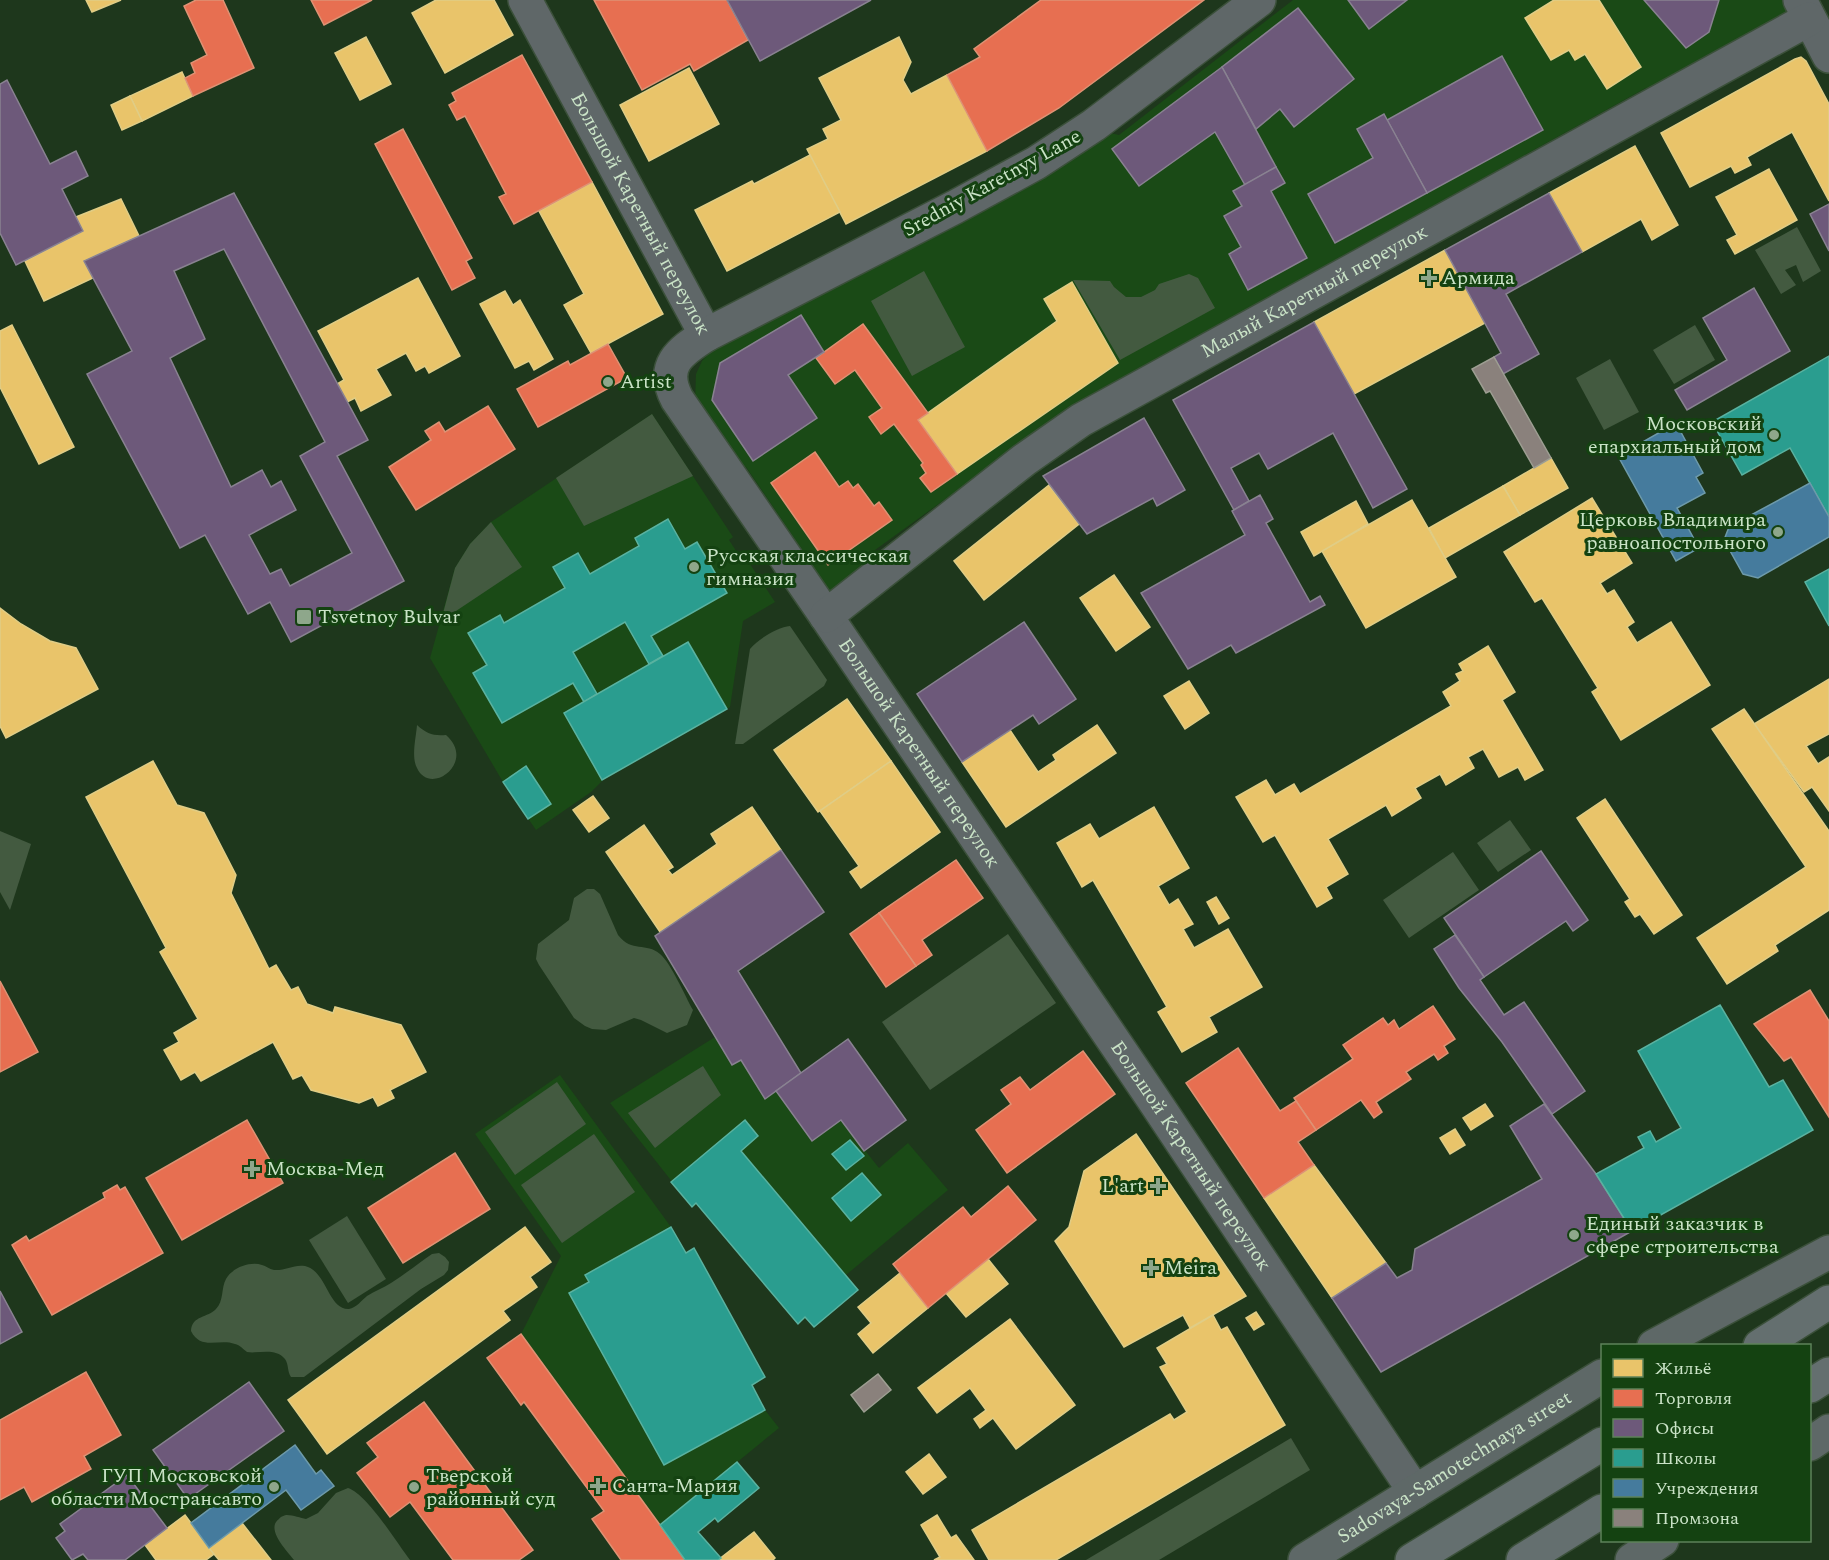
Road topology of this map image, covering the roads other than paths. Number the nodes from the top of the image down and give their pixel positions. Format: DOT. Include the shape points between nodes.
graph roads {
  1 [pos="525,0"];
  2 [pos="1259,0"];
  3 [pos="1805,10"];
  4 [pos="1829,56"];
  5 [pos="706,335"];
  6 [pos="826,616"];
  7 [pos="1829,1240"];
  8 [pos="1829,1252"];
  9 [pos="1788,1273"];
  10 [pos="1829,1302"];
  11 [pos="1658,1344"];
  12 [pos="1763,1344"];
  13 [pos="1829,1374"];
  14 [pos="1601,1377"];
  15 [pos="1811,1385"];
  16 [pos="1829,1431"];
  17 [pos="1811,1443"];
  18 [pos="1601,1445"];
  19 [pos="1415,1492"];
  20 [pos="1601,1512"];
  21 [pos="1659,1542"];
  22 [pos="1305,1560"];
  23 [pos="1412,1560"];
  24 [pos="1523,1560"];
  25 [pos="1632,1560"];
  1 -- 5 [label="street, Большой Каретный переулок"];
  2 -- 5 [label="street, Sredniy Karetnyy Lane" via="1094,125 1036,163"];
  3 -- 4 [label="street"];
  3 -- 6 [label="street, Малый Каретный переулок" via="1081,420 1024,460"];
  5 -- 6 [label="street, Большой Каретный переулок" via="683,349 674,363 672,388"];
  6 -- 19 [label="street, Большой Каретный переулок"];
  7 -- 9 [label="street"];
  8 -- 9 [label="main road"];
  9 -- 11 [label="main road"];
  10 -- 12 [label="main road"];
  13 -- 15 [label="main road"];
  14 -- 19 [label="main road, Sadovaya-Samotechnaya street"];
  16 -- 17 [label="main road"];
  18 -- 23 [label="main road"];
  19 -- 22 [label="main road, Sadovaya-Samotechnaya street"];
  20 -- 24 [label="main road"];
  21 -- 25 [label="main road"];
}
